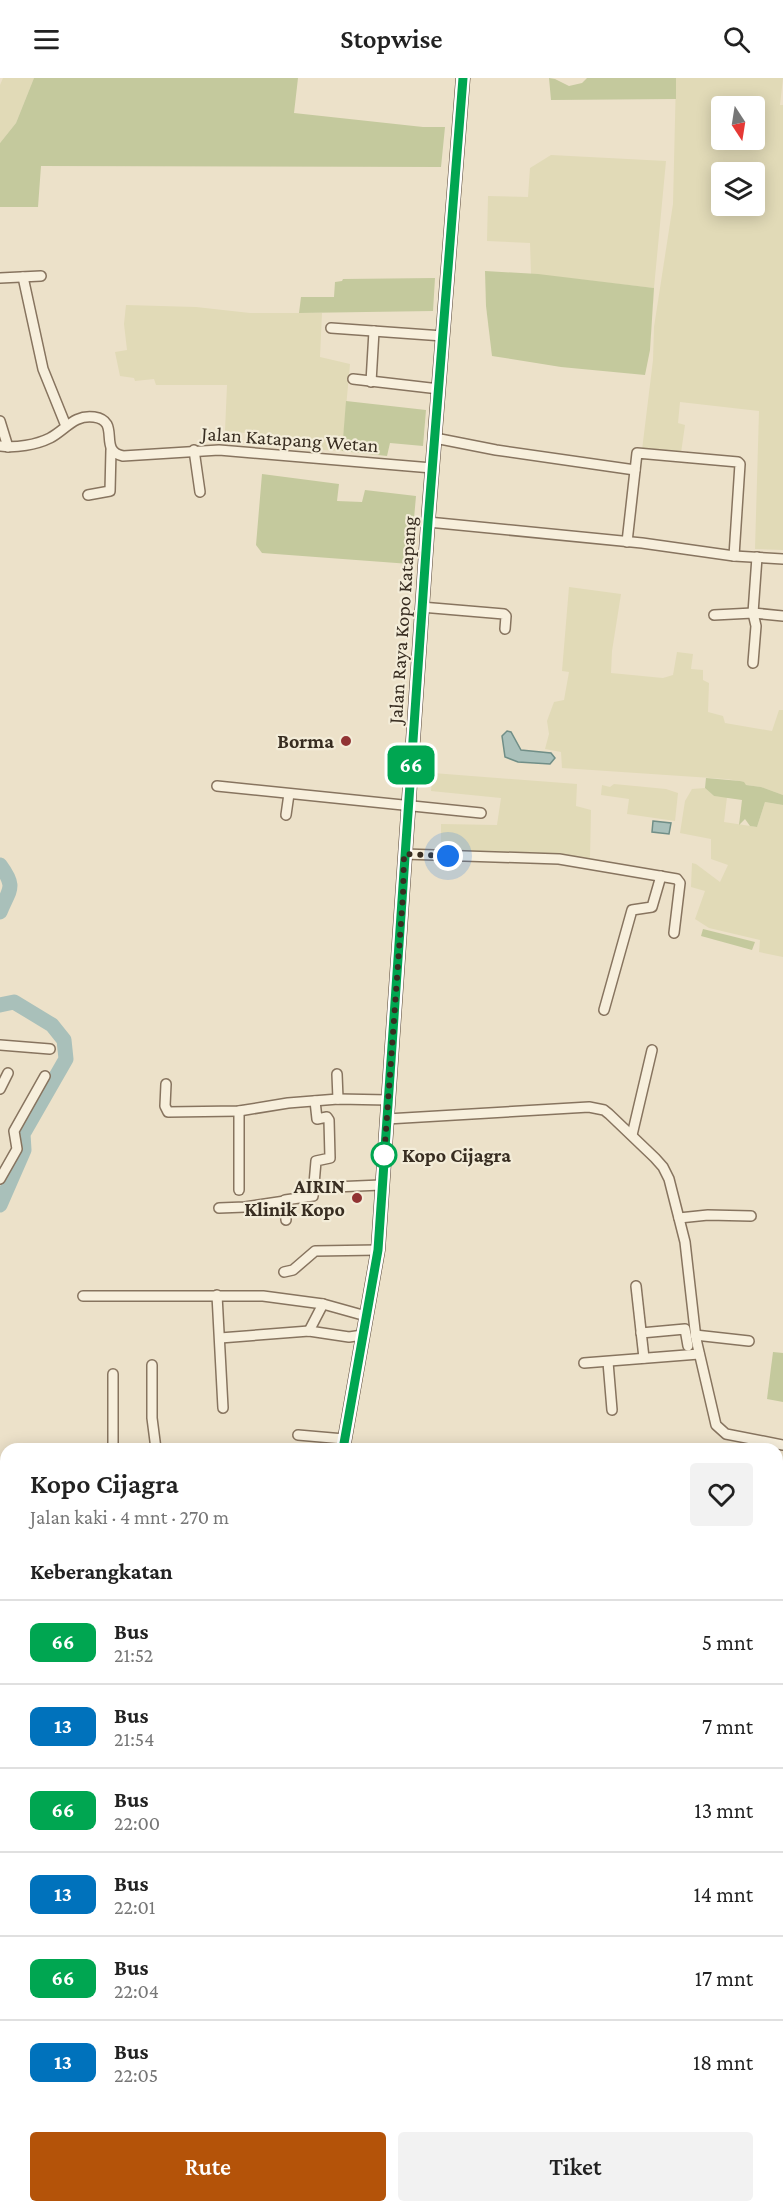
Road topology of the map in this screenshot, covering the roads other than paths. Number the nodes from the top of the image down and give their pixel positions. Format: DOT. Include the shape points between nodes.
graph roads {
  1 [pos="463,78"];
  2 [pos="41,276"];
  3 [pos="23,277"];
  4 [pos="0,278"];
  5 [pos="331,328"];
  6 [pos="374,331"];
  7 [pos="443,336"];
  8 [pos="353,380"];
  9 [pos="371,382"];
  10 [pos="439,389"];
  11 [pos="0,421"];
  12 [pos="66,426"];
  13 [pos="435,438"];
  14 [pos="4,447"];
  15 [pos="111,450"];
  16 [pos="194,450"];
  17 [pos="432,468"];
  18 [pos="635,470"];
  19 [pos="200,492"];
  20 [pos="88,495"];
  21 [pos="428,522"];
  22 [pos="627,542"];
  23 [pos="734,556"];
  24 [pos="757,556"];
  25 [pos="783,559"];
  26 [pos="422,607"];
  27 [pos="753,613"];
  28 [pos="714,615"];
  29 [pos="783,616"];
  30 [pos="505,629"];
  31 [pos="753,663"];
  32 [pos="217,786"];
  33 [pos="288,794"];
  34 [pos="408,807"];
  35 [pos="481,813"];
  36 [pos="286,815"];
  37 [pos="404,854"];
  38 [pos="660,876"];
  39 [pos="674,933"];
  40 [pos="604,1010"];
  41 [pos="0,1045"];
  42 [pos="50,1049"];
  43 [pos="652,1050"];
  44 [pos="8,1073"];
  45 [pos="337,1074"];
  46 [pos="45,1076"];
  47 [pos="166,1084"];
  48 [pos="0,1089"];
  49 [pos="338,1099"];
  50 [pos="388,1100"];
  51 [pos="315,1101"];
  52 [pos="239,1111"];
  53 [pos="387,1119"];
  54 [pos="632,1135"];
  55 [pos="0,1179"];
  56 [pos="381,1185"];
  57 [pos="334,1187"];
  58 [pos="239,1190"];
  59 [pos="285,1201"];
  60 [pos="219,1208"];
  61 [pos="751,1216"];
  62 [pos="679,1218"];
  63 [pos="286,1220"];
  64 [pos="378,1250"];
  65 [pos="284,1272"];
  66 [pos="636,1286"];
  67 [pos="217,1295"];
  68 [pos="83,1296"];
  69 [pos="323,1304"];
  70 [pos="366,1316"];
  71 [pos="309,1331"];
  72 [pos="641,1333"];
  73 [pos="363,1335"];
  74 [pos="695,1335"];
  75 [pos="220,1338"];
  76 [pos="749,1341"];
  77 [pos="688,1346"];
  78 [pos="699,1354"];
  79 [pos="644,1358"];
  80 [pos="608,1362"];
  81 [pos="584,1364"];
  82 [pos="152,1365"];
  83 [pos="113,1374"];
  84 [pos="223,1408"];
  85 [pos="612,1410"];
  86 [pos="298,1435"];
  87 [pos="113,1443"];
  88 [pos="155,1443"];
  89 [pos="339,1443"];
  90 [pos="344,1443"];
  91 [pos="773,1443"];
  1 -- 7 [label="main road, Jalan Raya Kopo Katapang"];
  2 -- 3 [label="street"];
  3 -- 4 [label="street"];
  3 -- 12 [label="street" via="43,369"];
  5 -- 6 [label="street"];
  6 -- 7 [label="street"];
  6 -- 9 [label="street"];
  7 -- 10 [label="main road, Jalan Raya Kopo Katapang"];
  8 -- 9 [label="street"];
  9 -- 10 [label="street"];
  10 -- 13 [label="main road, Jalan Raya Kopo Katapang"];
  11 -- 14 [label="street"];
  12 -- 14 [label="street" via="44,440"];
  12 -- 15 [label="street" via="85,417 102,419 110,430"];
  13 -- 17 [label="main road, Jalan Raya Kopo Katapang"];
  13 -- 18 [label="street"];
  15 -- 16 [label="street, Jalan Katapang Wetan" via="129,456"];
  15 -- 20 [label="street" via="110,491"];
  16 -- 17 [label="street, Jalan Katapang Wetan"];
  16 -- 19 [label="street"];
  17 -- 21 [label="main road, Jalan Raya Kopo Katapang"];
  18 -- 22 [label="street"];
  18 -- 23 [label="street" via="638,453 740,463"];
  21 -- 22 [label="street"];
  21 -- 26 [label="main road, Jalan Raya Kopo Katapang"];
  22 -- 23 [label="street"];
  23 -- 24 [label="street"];
  24 -- 25 [label="street"];
  24 -- 27 [label="street"];
  26 -- 30 [label="street" via="504,614"];
  26 -- 34 [label="main road, Jalan Raya Kopo Katapang"];
  27 -- 28 [label="street"];
  27 -- 29 [label="street"];
  27 -- 31 [label="street"];
  32 -- 33 [label="street"];
  33 -- 34 [label="street"];
  33 -- 36 [label="street"];
  34 -- 35 [label="street"];
  34 -- 37 [label="main road, Jalan Raya Kopo Katapang"];
  37 -- 38 [label="street" via="560,859"];
  37 -- 50 [label="main road, Jalan Raya Kopo Katapang"];
  38 -- 39 [label="street" via="680,883"];
  38 -- 40 [label="street" via="652,907 632,910"];
  41 -- 42 [label="street"];
  43 -- 54 [label="street"];
  44 -- 48 [label="street"];
  45 -- 49 [label="street"];
  46 -- 55 [label="street" via="14,1131 17,1149"];
  47 -- 52 [label="street" via="168,1112"];
  49 -- 50 [label="street"];
  49 -- 51 [label="street"];
  50 -- 53 [label="main road, Jalan Raya Kopo Katapang"];
  51 -- 52 [label="street"];
  51 -- 59 [label="street" via="317,1119 329,1120 330,1158 316,1161 313,1196"];
  52 -- 58 [label="street"];
  53 -- 54 [label="street" via="589,1107 604,1110"];
  53 -- 56 [label="main road, Jalan Raya Kopo Katapang"];
  54 -- 62 [label="street" via="666,1173"];
  56 -- 57 [label="street"];
  56 -- 64 [label="main road, Jalan Raya Kopo Katapang"];
  59 -- 60 [label="street"];
  59 -- 63 [label="street"];
  61 -- 62 [label="street"];
  62 -- 74 [label="street"];
  64 -- 65 [label="street" via="315,1251 293,1270"];
  64 -- 70 [label="main road, Jalan Raya Kopo Katapang"];
  66 -- 72 [label="street"];
  67 -- 68 [label="street"];
  67 -- 69 [label="street"];
  67 -- 75 [label="street"];
  69 -- 70 [label="street"];
  69 -- 71 [label="street"];
  70 -- 73 [label="main road, Jalan Raya Kopo Katapang"];
  71 -- 73 [label="street" via="349,1337"];
  71 -- 75 [label="street"];
  72 -- 77 [label="street" via="685,1329"];
  72 -- 79 [label="street"];
  73 -- 90 [label="main road, Jalan Raya Kopo Katapang"];
  74 -- 76 [label="street"];
  74 -- 78 [label="street"];
  75 -- 84 [label="street"];
  78 -- 79 [label="street"];
  78 -- 91 [label="street" via="717,1428 726,1434"];
  79 -- 80 [label="street"];
  80 -- 81 [label="street"];
  80 -- 85 [label="street"];
  82 -- 88 [label="street"];
  83 -- 87 [label="street"];
  86 -- 89 [label="street"];
}
